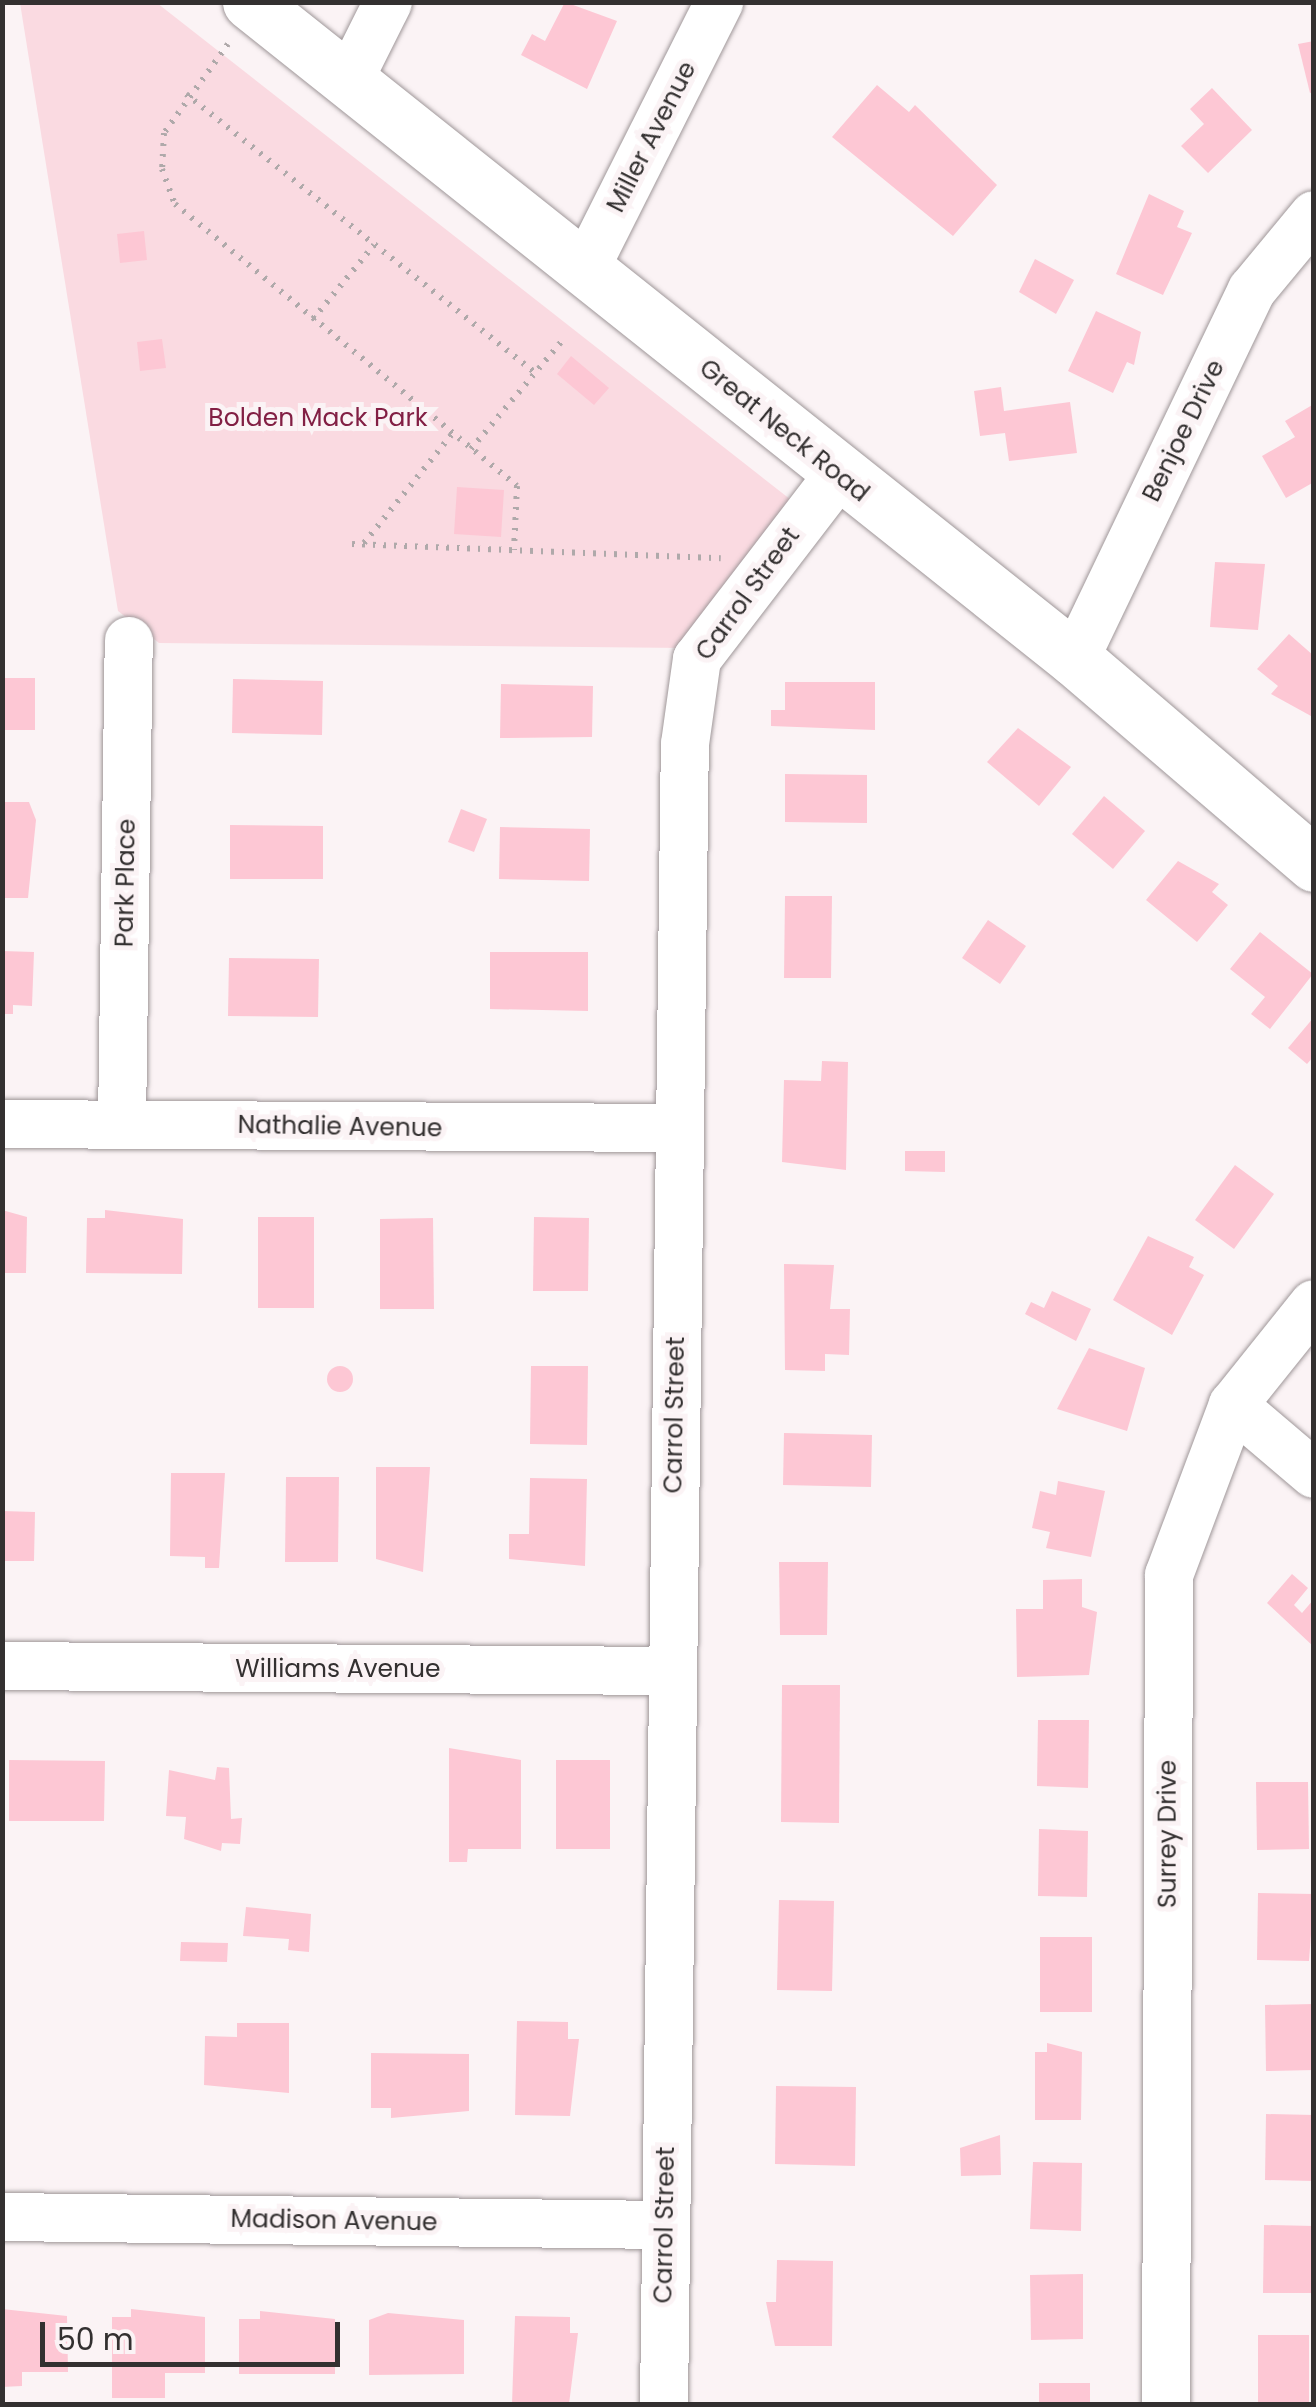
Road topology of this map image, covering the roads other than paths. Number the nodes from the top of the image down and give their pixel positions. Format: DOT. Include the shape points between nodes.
graph roads {
  1 [pos="388,2"];
  2 [pos="719,2"];
  3 [pos="254,6"];
  4 [pos="348,82"];
  5 [pos="1314,216"];
  6 [pos="584,271"];
  7 [pos="838,475"];
  8 [pos="130,641"];
  9 [pos="1075,660"];
  10 [pos="1314,864"];
  11 [pos="2,1124"];
  12 [pos="122,1124"];
  13 [pos="678,1128"];
  14 [pos="1314,1304"];
  15 [pos="1232,1405"];
  16 [pos="1314,1474"];
  17 [pos="2,1666"];
  18 [pos="672,1672"];
  19 [pos="2,2217"];
  20 [pos="665,2225"];
  21 [pos="664,2404"];
  22 [pos="1166,2404"];
  1 -- 4 [label="street"];
  2 -- 6 [label="street, Miller Avenue"];
  3 -- 4 [label="main road, Great Neck Road"];
  4 -- 6 [label="main road, Great Neck Road"];
  5 -- 9 [label="street, Benjoe Drive" via="1252,290"];
  6 -- 7 [label="main road, Great Neck Road"];
  7 -- 9 [label="main road, Great Neck Road"];
  7 -- 13 [label="street, Carrol Street" via="696,660 685,744"];
  8 -- 12 [label="street, Park Place"];
  9 -- 10 [label="main road, Great Neck Road"];
  11 -- 12 [label="street, Nathalie Avenue"];
  12 -- 13 [label="street, Nathalie Avenue"];
  13 -- 18 [label="street, Carrol Street"];
  14 -- 15 [label="street, Surrey Drive"];
  15 -- 16 [label="street"];
  15 -- 22 [label="street, Surrey Drive" via="1169,1575"];
  17 -- 18 [label="street, Williams Avenue"];
  18 -- 20 [label="street, Carrol Street"];
  19 -- 20 [label="street, Madison Avenue"];
  20 -- 21 [label="street, Carrol Street"];
}
